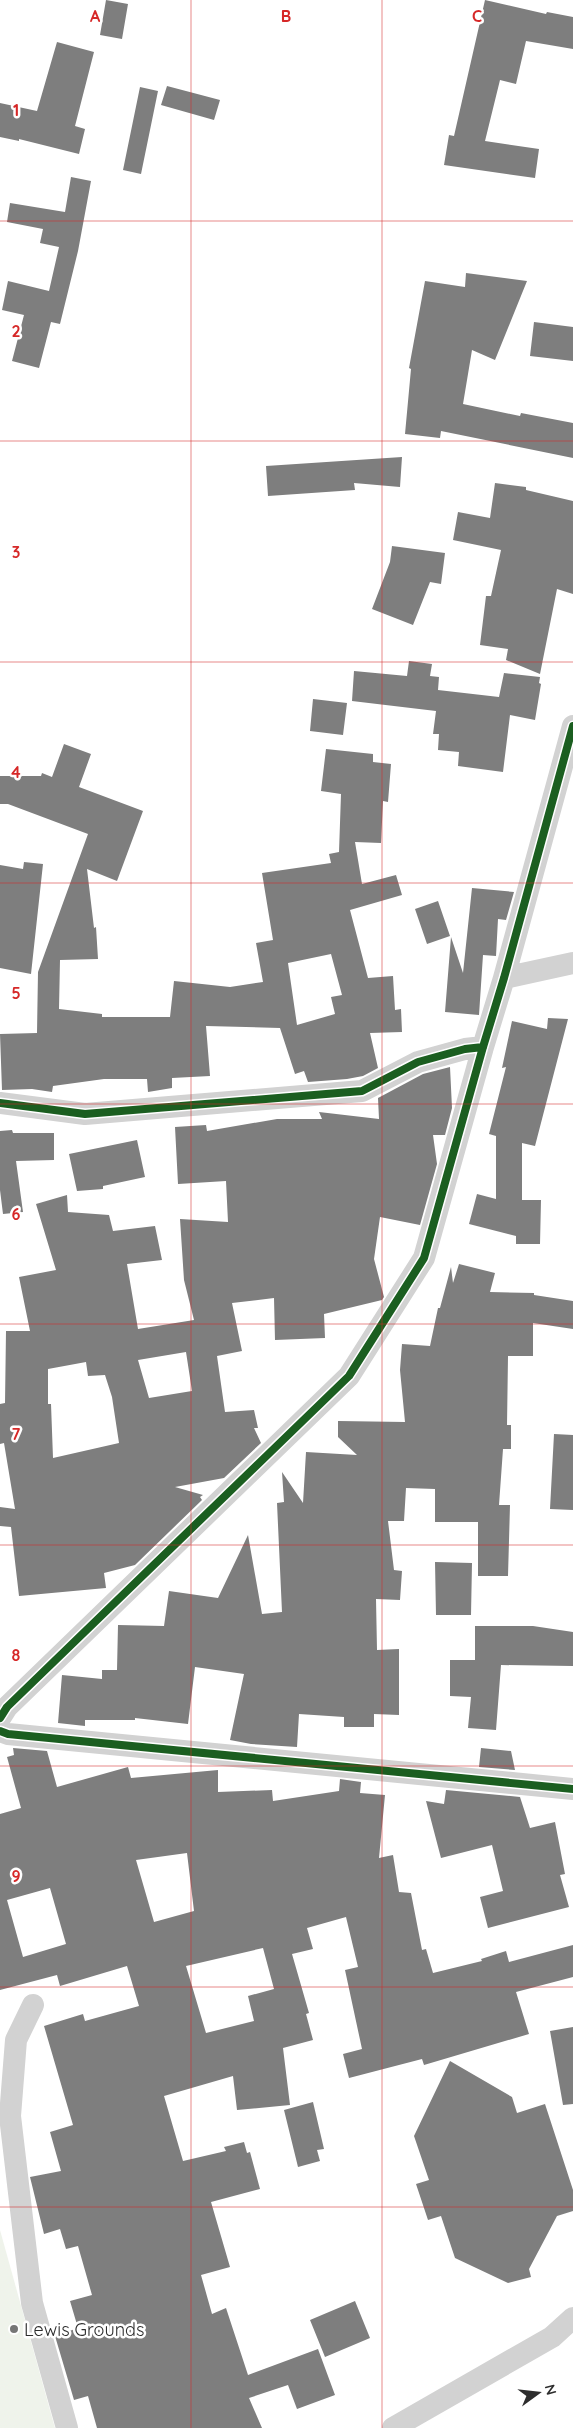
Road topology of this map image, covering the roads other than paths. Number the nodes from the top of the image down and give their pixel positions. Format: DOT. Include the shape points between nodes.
graph roads {
  1 [pos="573,726"];
  2 [pos="573,963"];
  3 [pos="504,978"];
  4 [pos="483,1047"];
  5 [pos="0,1103"];
  6 [pos="0,1718"];
  7 [pos="0,1731"];
  8 [pos="573,1790"];
  9 [pos="33,2005"];
  10 [pos="573,2318"];
  11 [pos="67,2428"];
  12 [pos="393,2428"];
  1 -- 3 [label="street"];
  2 -- 3 [label="street"];
  3 -- 4 [label="street"];
  4 -- 5 [label="street" via="418,1062 362,1091 86,1114"];
  4 -- 6 [label="street" via="424,1258 349,1376 14,1700"];
  7 -- 8 [label="street"];
  9 -- 11 [label="street" via="16,2040 10,2116 32,2303"];
  10 -- 12 [label="street" via="552,2337"];
}
